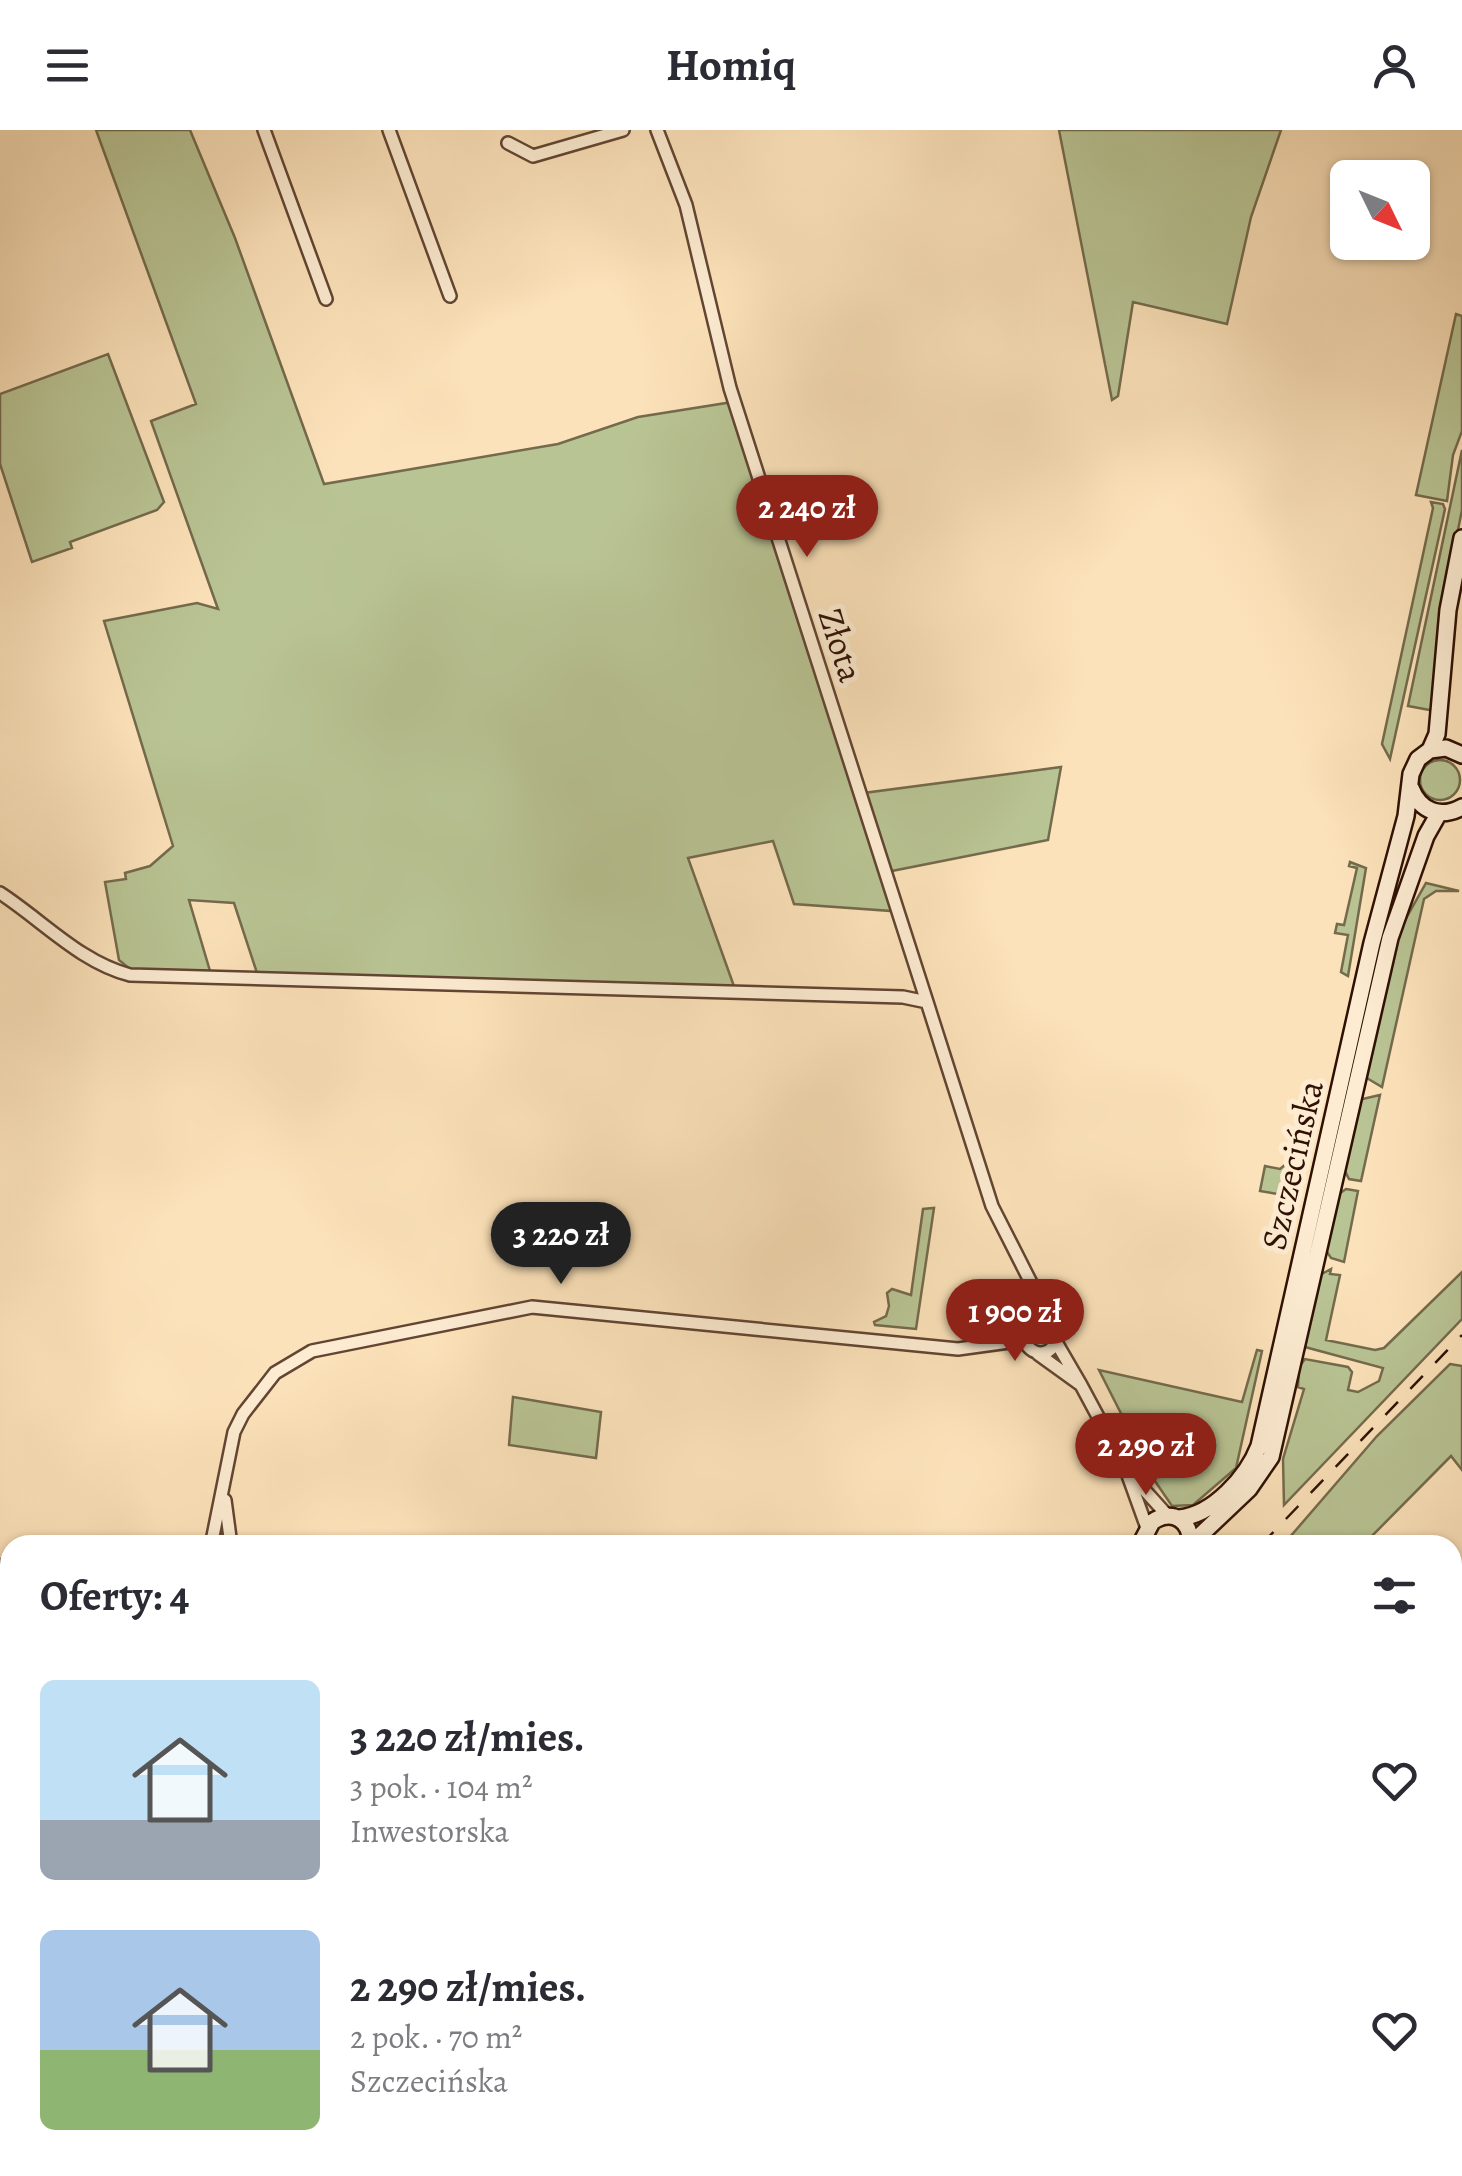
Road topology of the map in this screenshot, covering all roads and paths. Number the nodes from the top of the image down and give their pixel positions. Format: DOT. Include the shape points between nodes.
graph roads {
  1 [pos="264,130"];
  2 [pos="389,130"];
  3 [pos="624,130"];
  4 [pos="657,130"];
  5 [pos="508,143"];
  6 [pos="450,296"];
  7 [pos="326,299"];
  8 [pos="1462,538"];
  9 [pos="1430,750"];
  10 [pos="1462,754"];
  11 [pos="1410,788"];
  12 [pos="1454,811"];
  13 [pos="0,893"];
  14 [pos="927,1002"];
  15 [pos="1030,1284"];
  16 [pos="1052,1325"];
  17 [pos="1026,1334"];
  18 [pos="1056,1342"];
  19 [pos="1038,1354"];
  20 [pos="1081,1386"];
  21 [pos="1125,1467"];
  22 [pos="224,1491"];
  23 [pos="1173,1517"];
  24 [pos="210,1535"];
  25 [pos="230,1535"];
  26 [pos="1144,1535"];
  27 [pos="1147,1535"];
  28 [pos="1189,1535"];
  29 [pos="1200,1535"];
  1 -- 7 [label="street"];
  2 -- 6 [label="street"];
  3 -- 5 [label="street" via="533,156"];
  4 -- 14 [label="street, Złota" via="686,205 730,388"];
  8 -- 9 [label="main road"];
  9 -- 10 [label="main road"];
  9 -- 11 [label="main road, Szczecińska" via="1413,767"];
  11 -- 12 [label="main road" via="1421,805"];
  11 -- 23 [label="main road, Szczecińska" via="1260,1446 1244,1474 1206,1509"];
  12 -- 29 [label="main road, Szczecińska" via="1426,836 1390,938 1276,1440 1257,1479"];
  13 -- 14 [label="street" via="92,960 130,975 903,996"];
  14 -- 15 [label="street, Złota" via="992,1206"];
  15 -- 16 [label="street, Złota"];
  15 -- 17 [label="street"];
  16 -- 17 [label="street" via="1038,1321"];
  16 -- 18 [label="street"];
  17 -- 19 [label="street" via="1029,1349"];
  17 -- 22 [label="street" via="958,1348 563,1307 508,1310 292,1360 255,1396 234,1432"];
  18 -- 19 [label="street"];
  18 -- 20 [label="street"];
  19 -- 20 [label="street"];
  20 -- 21 [label="street"];
  21 -- 23 [label="street"];
  21 -- 26 [label="street"];
  22 -- 24 [label="street"];
  22 -- 25 [label="street"];
  23 -- 27 [label="main road, Szczecińska" via="1156,1519"];
  23 -- 28 [label="main road"];
}
